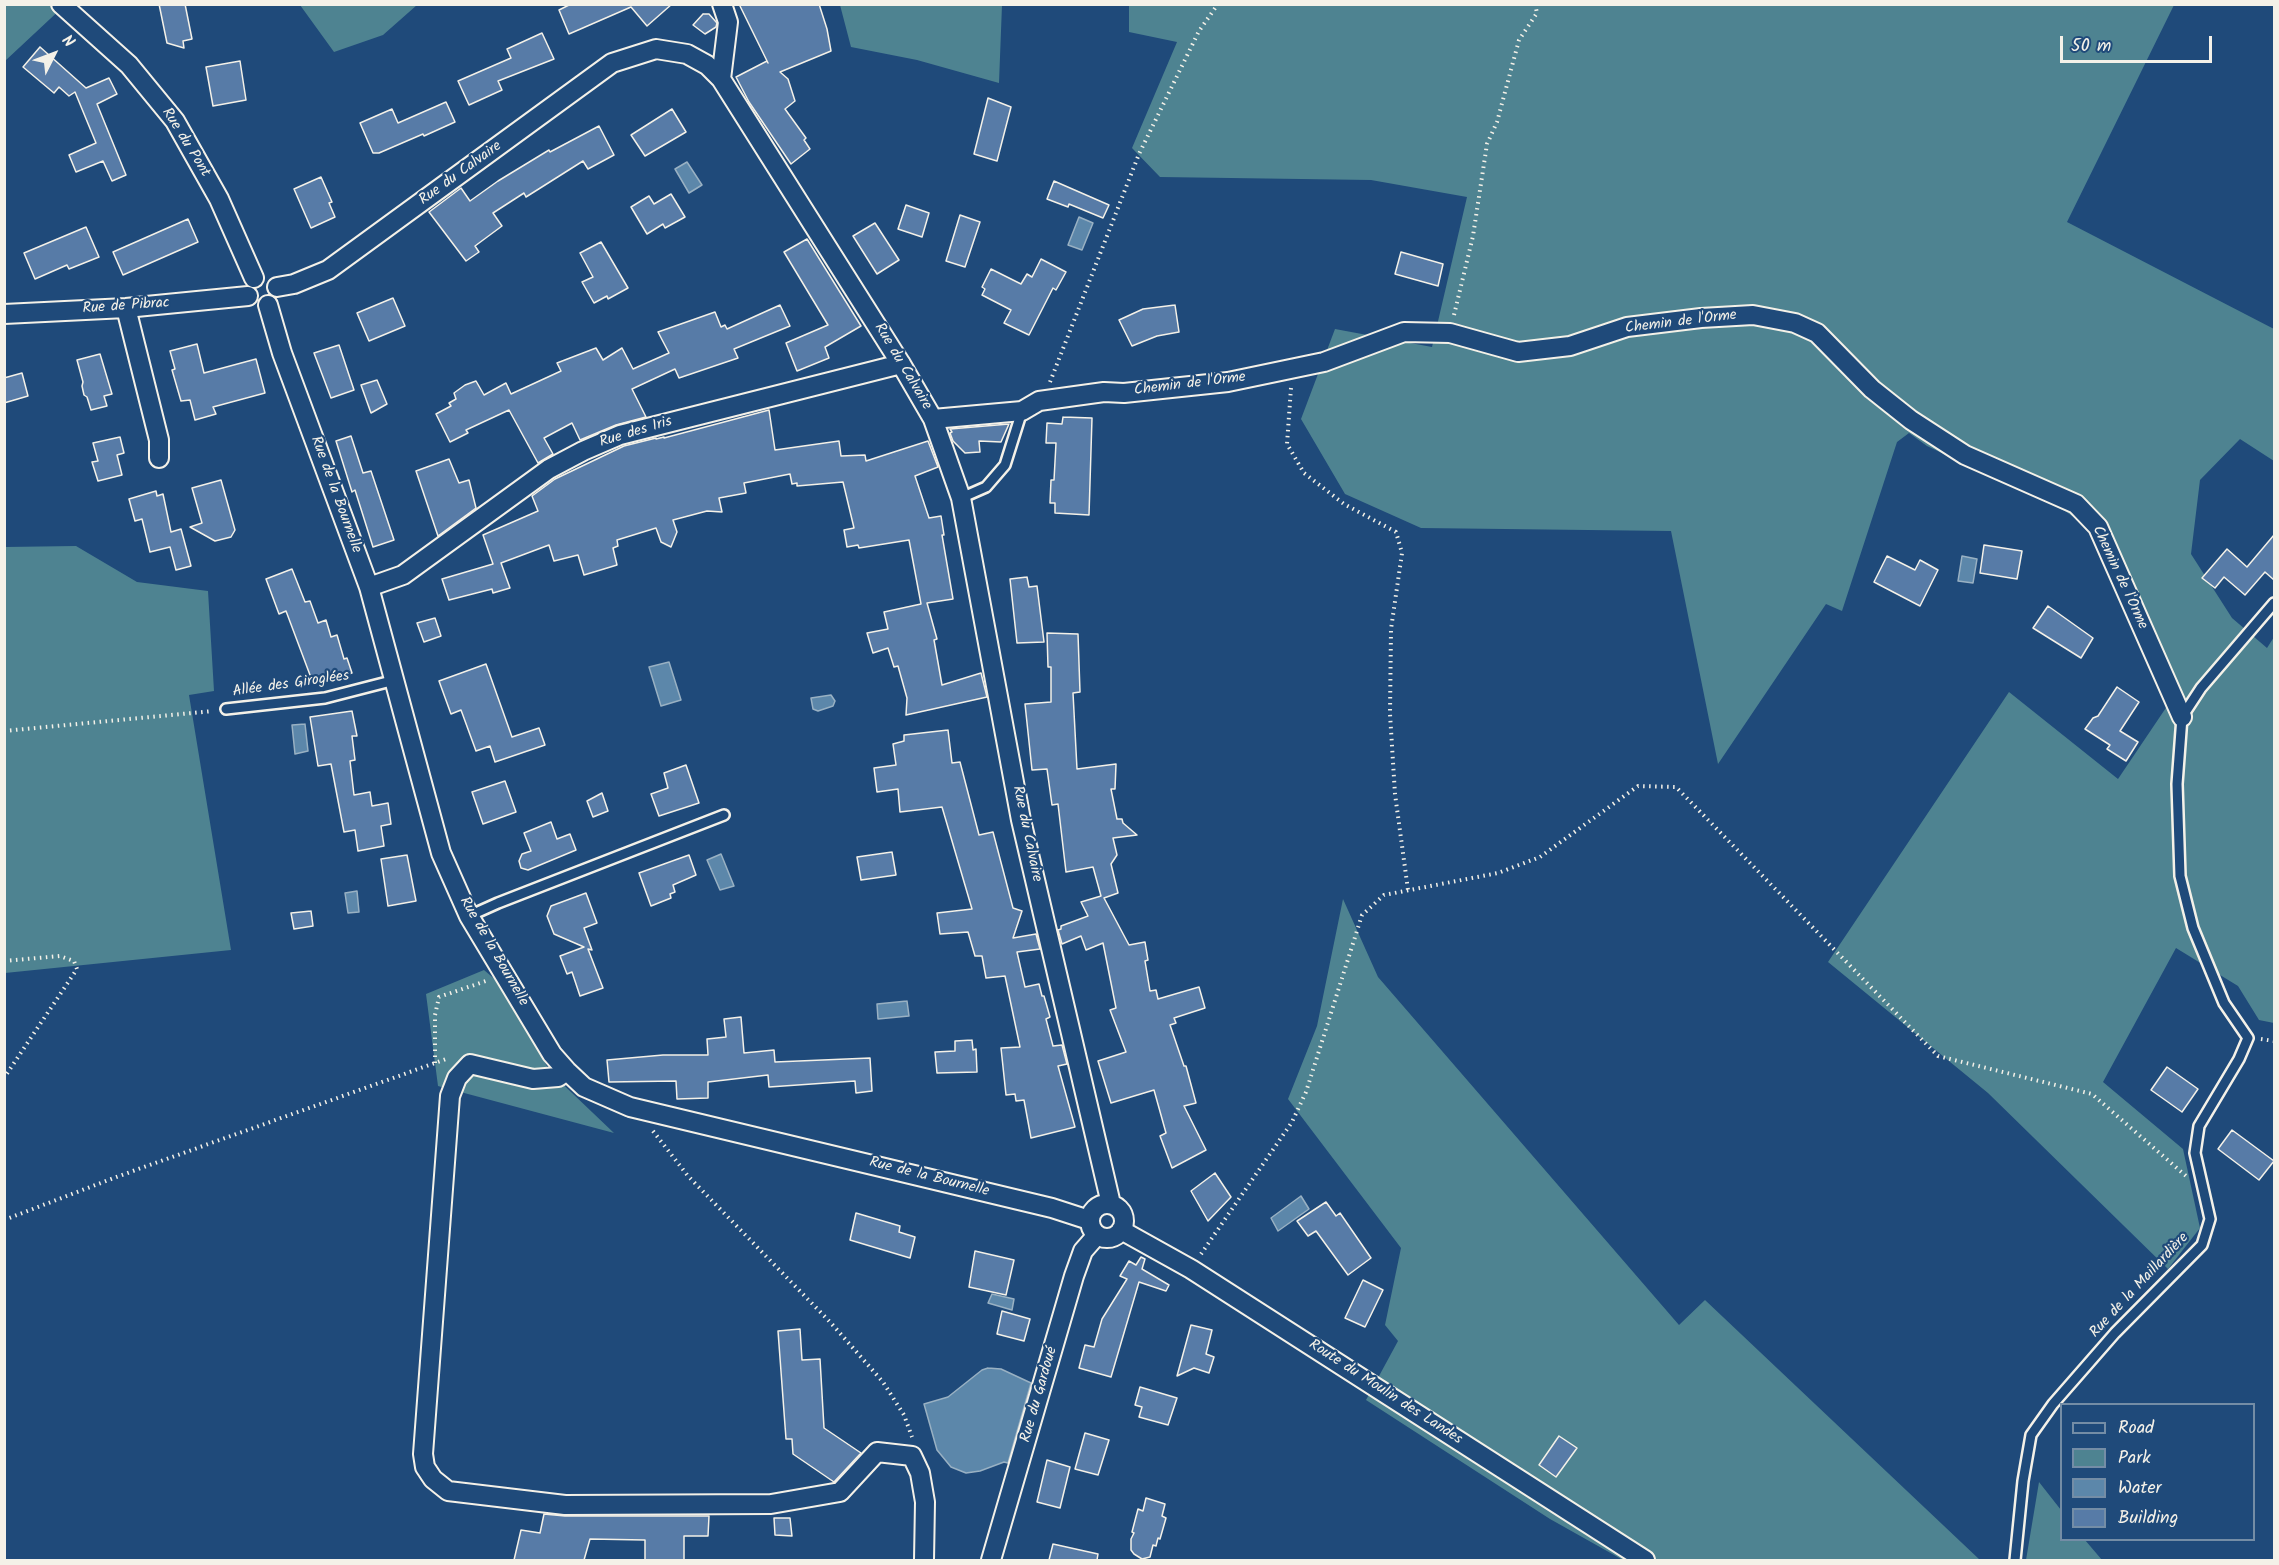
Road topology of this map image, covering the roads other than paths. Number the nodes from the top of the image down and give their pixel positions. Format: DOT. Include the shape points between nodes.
graph roads {
  1 [pos="61,4"];
  2 [pos="722,4"];
  3 [pos="721,79"];
  4 [pos="254,278"];
  5 [pos="277,287"];
  6 [pos="248,296"];
  7 [pos="268,305"];
  8 [pos="126,308"];
  9 [pos="4,314"];
  10 [pos="902,364"];
  11 [pos="1022,411"];
  12 [pos="933,419"];
  13 [pos="159,458"];
  14 [pos="961,498"];
  15 [pos="369,587"];
  16 [pos="2274,603"];
  17 [pos="395,680"];
  18 [pos="226,709"];
  19 [pos="2182,717"];
  20 [pos="724,815"];
  21 [pos="469,916"];
  22 [pos="567,1071"];
  23 [pos="1111,1204"];
  24 [pos="1093,1227"];
  25 [pos="1121,1230"];
  26 [pos="924,1560"];
  27 [pos="991,1560"];
  28 [pos="1646,1560"];
  29 [pos="2015,1560"];
  1 -- 4 [label="street, Rue du Pont" via="129,65 175,121 219,199"];
  2 -- 3 [label="street" via="728,22"];
  3 -- 5 [label="street, Rue du Calvaire" via="687,54 656,49 612,63 328,270"];
  3 -- 10 [label="street, Rue du Calvaire"];
  4 -- 5 [label="street" via="268,276"];
  4 -- 6 [label="street" via="248,286"];
  5 -- 7 [label="street" via="277,296"];
  6 -- 7 [label="street" via="258,306"];
  6 -- 8 [label="street, Rue de Pibrac"];
  7 -- 15 [label="street, Rue de la Bournelle" via="282,353"];
  8 -- 9 [label="street, Rue de Pibrac"];
  8 -- 13 [label="street" via="159,440"];
  10 -- 12 [label="street, Rue du Calvaire"];
  10 -- 15 [label="street, Rue des Iris" via="620,435 583,450 549,469 403,575"];
  11 -- 12 [label="street, Chemin de l'Orme"];
  11 -- 14 [label="lane" via="1005,465 986,487"];
  11 -- 19 [label="street, Chemin de l'Orme" via="1039,401 1228,382 1288,370 1324,362 1404,332 1450,333 1518,352 1570,346 1627,327 1701,318 1753,315 1795,323 1817,333 1872,389 1965,455 2076,504 2098,528"];
  12 -- 14 [label="street, Rue du Calvaire"];
  14 -- 23 [label="street, Rue du Calvaire" via="1021,820"];
  15 -- 17 [label="street, Rue de la Bournelle"];
  16 -- 19 [label="lane, Rue de la Maillardière" via="2201,688"];
  17 -- 18 [label="lane, Allée des Giroglées" via="325,698"];
  17 -- 21 [label="street, Rue de la Bournelle" via="441,853"];
  19 -- 29 [label="lane, Rue de la Maillardière" via="2177,784 2180,876 2193,928 2224,1003 2248,1038 2199,1126 2195,1154 2210,1219 2202,1245 2100,1351 2031,1435 2022,1481"];
  20 -- 21 [label="lane"];
  21 -- 22 [label="street, Rue de la Bournelle" via="552,1054"];
  22 -- 24 [label="street, Rue de la Bournelle" via="584,1087 635,1108 1052,1208"];
  22 -- 26 [label="street" via="558,1077 533,1079 470,1064 457,1078 450,1096 424,1467 448,1491 565,1505 771,1504 840,1492 877,1452 912,1456 920,1473 925,1502"];
  23 -- 24 [label="street" via="1093,1210"];
  23 -- 25 [label="street" via="1123,1214"];
  24 -- 25 [label="street" via="1108,1238"];
  24 -- 27 [label="street, Rue du Gardoué" via="1074,1276"];
  25 -- 28 [label="street, Route du Moulin des Landes" via="1191,1269"];
}
